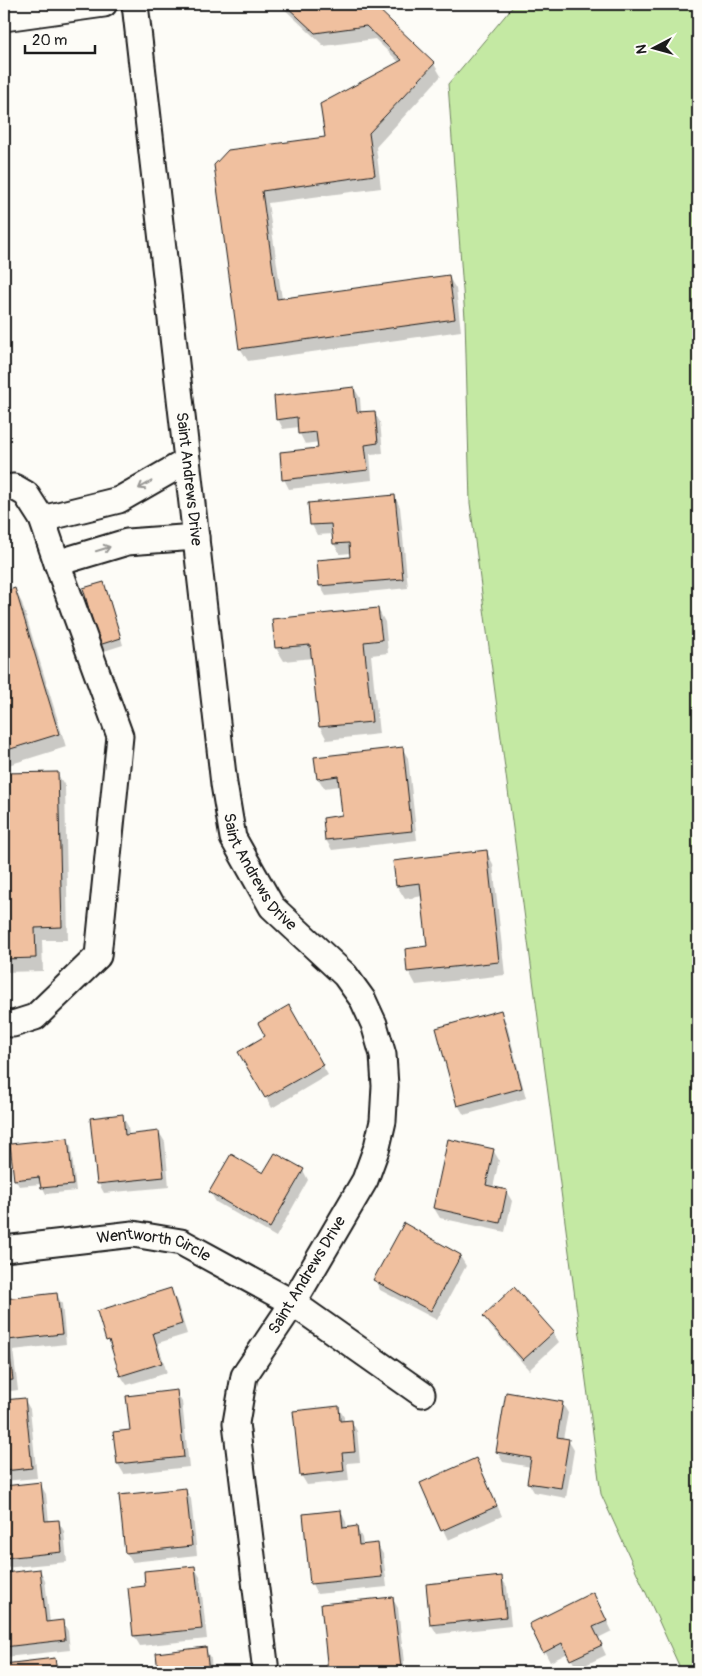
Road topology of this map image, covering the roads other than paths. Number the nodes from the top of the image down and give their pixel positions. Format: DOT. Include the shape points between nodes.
graph roads {
  1 [pos="104,4"];
  2 [pos="135,4"];
  3 [pos="4,18"];
  4 [pos="187,461"];
  5 [pos="4,488"];
  6 [pos="42,519"];
  7 [pos="196,538"];
  8 [pos="57,563"];
  9 [pos="4,1023"];
  10 [pos="4,1249"];
  11 [pos="293,1302"];
  12 [pos="422,1394"];
  13 [pos="266,1672"];
  1 -- 3 [label="street"];
  2 -- 4 [label="street, Saint Andrews Drive"];
  4 -- 6 [label="street, one-way" via="119,500"];
  4 -- 7 [label="street, Saint Andrews Drive"];
  5 -- 6 [label="street" via="14,487 26,494"];
  6 -- 8 [label="street"];
  8 -- 7 [label="street, one-way" via="127,542"];
  7 -- 11 [label="street, Saint Andrews Drive" via="233,838 272,906 345,975 363,1000 383,1054 383,1121 371,1165"];
  8 -- 9 [label="street" via="120,736 98,956 35,1017 13,1024"];
  10 -- 11 [label="street, Wentworth Circle" via="133,1234 181,1242"];
  11 -- 12 [label="street, Wentworth Circle"];
  11 -- 13 [label="street, Saint Andrews Drive" via="244,1376 236,1424"];
}
